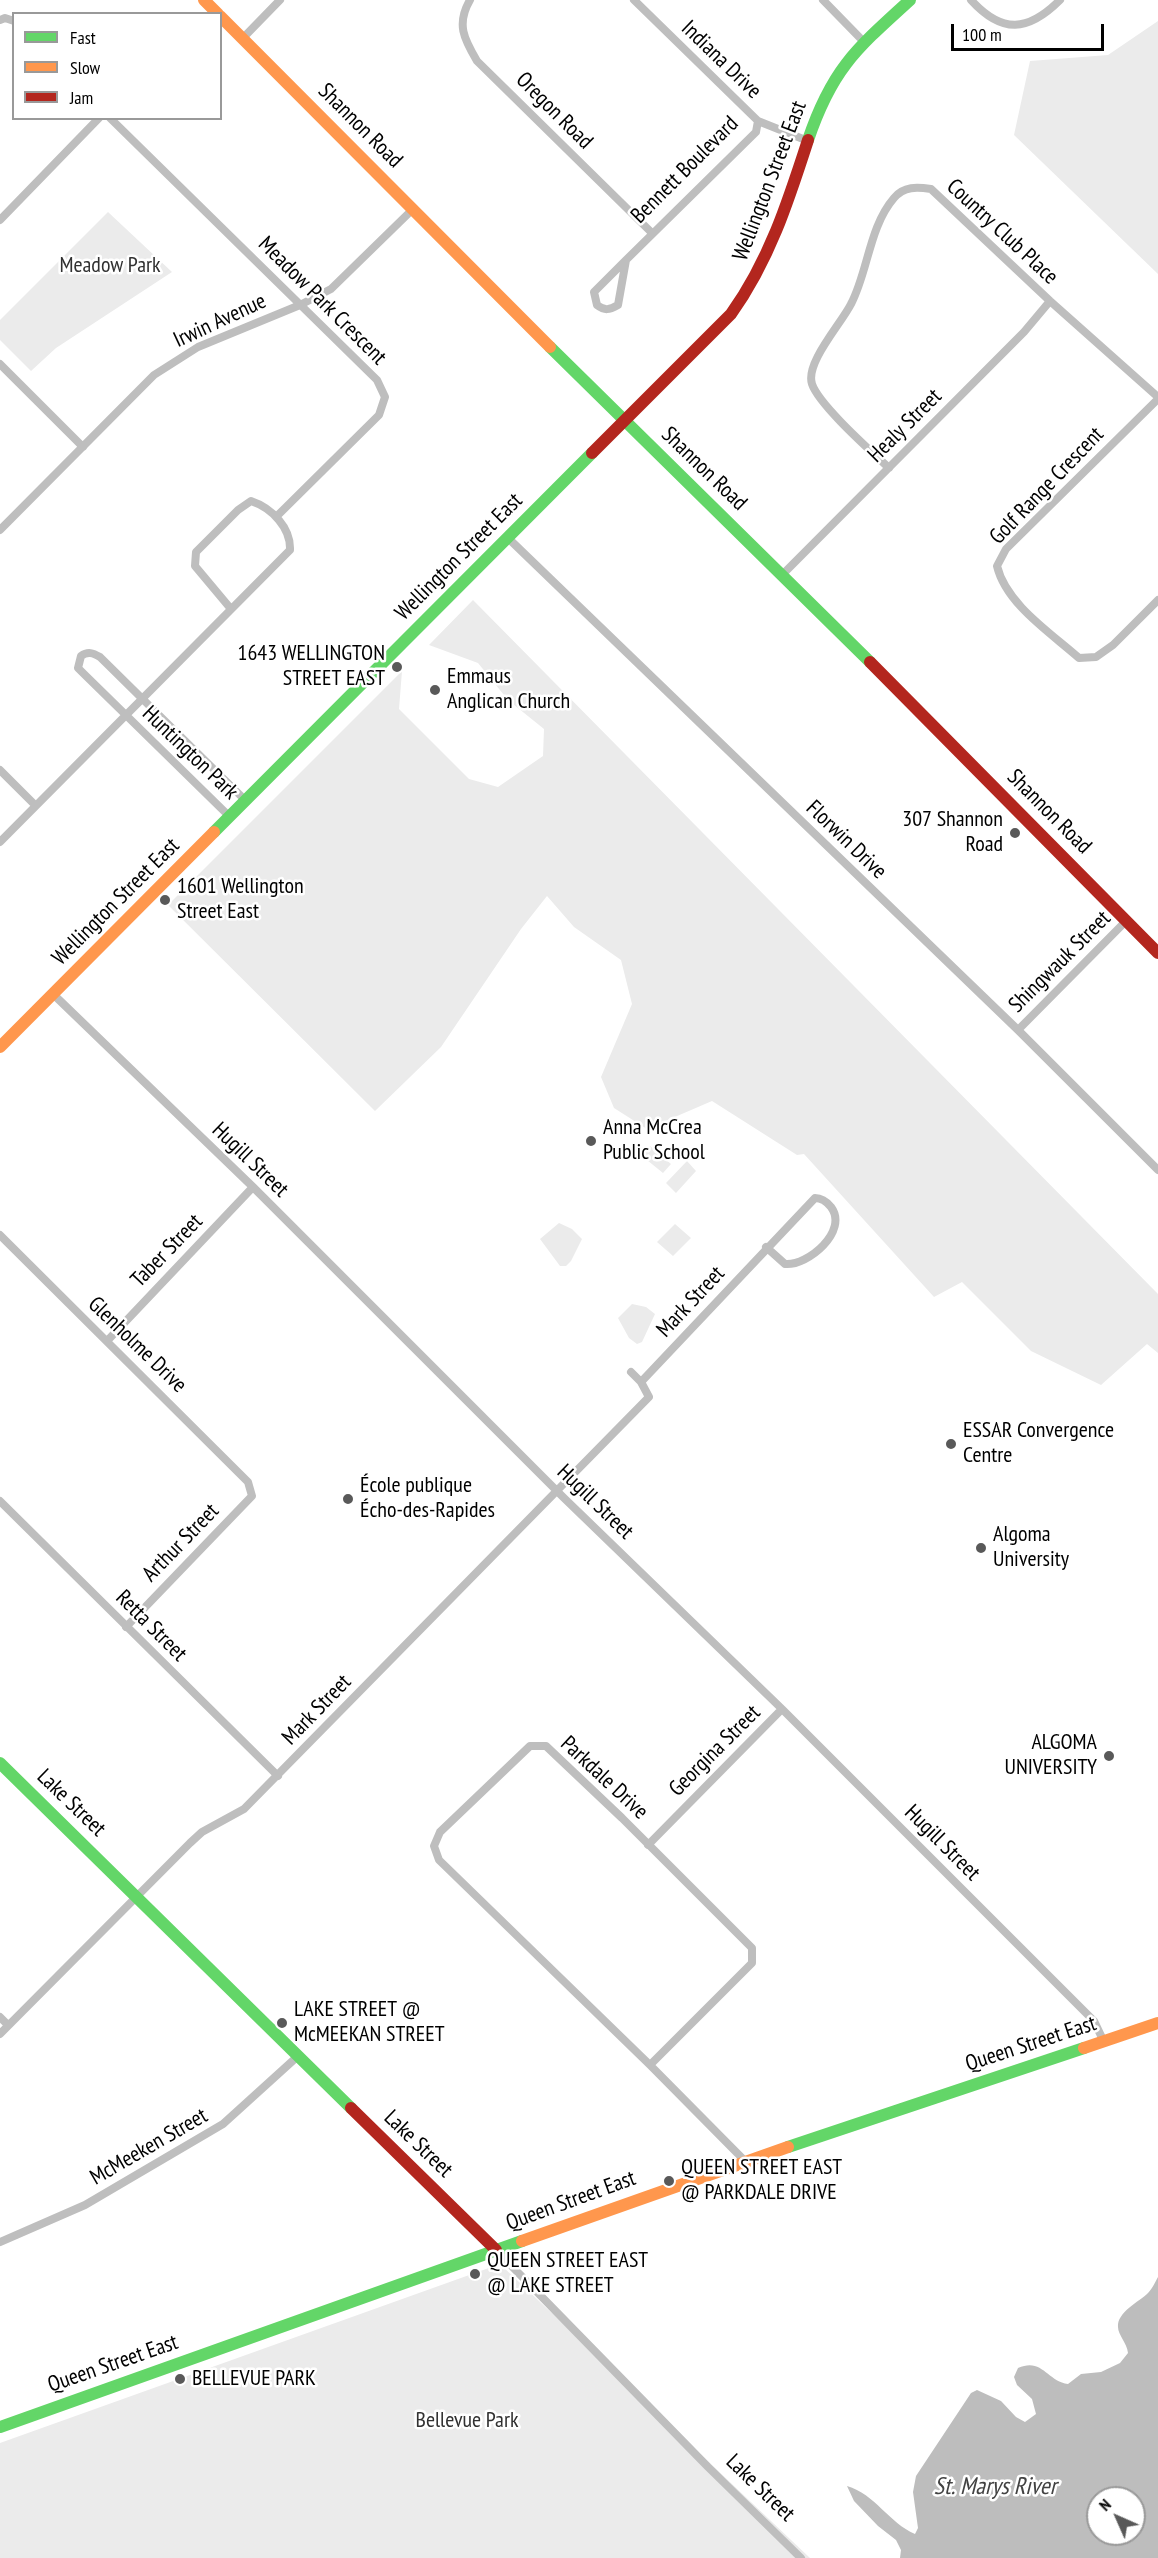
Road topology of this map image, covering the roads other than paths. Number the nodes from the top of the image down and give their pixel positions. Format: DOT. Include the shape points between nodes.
graph roads {
  1 [pos="204,0"];
  2 [pos="280,0"];
  3 [pos="470,0"];
  4 [pos="634,0"];
  5 [pos="823,0"];
  6 [pos="910,0"];
  7 [pos="971,0"];
  8 [pos="1060,0"];
  9 [pos="216,12"];
  10 [pos="222,18"];
  11 [pos="243,38"];
  12 [pos="864,42"];
  13 [pos="97,120"];
  14 [pos="112,120"];
  15 [pos="758,121"];
  16 [pos="808,141"];
  17 [pos="413,209"];
  18 [pos="0,220"];
  19 [pos="652,233"];
  20 [pos="626,260"];
  21 [pos="1050,301"];
  22 [pos="300,304"];
  23 [pos="0,364"];
  24 [pos="1158,398"];
  25 [pos="624,421"];
  26 [pos="83,447"];
  27 [pos="889,468"];
  28 [pos="276,518"];
  29 [pos="0,530"];
  30 [pos="508,538"];
  31 [pos="783,574"];
  32 [pos="1158,600"];
  33 [pos="231,609"];
  34 [pos="142,698"];
  35 [pos="125,715"];
  36 [pos="0,770"];
  37 [pos="246,801"];
  38 [pos="35,805"];
  39 [pos="230,817"];
  40 [pos="0,842"];
  41 [pos="1127,920"];
  42 [pos="1158,953"];
  43 [pos="53,994"];
  44 [pos="1018,1030"];
  45 [pos="0,1047"];
  46 [pos="1158,1170"];
  47 [pos="253,1187"];
  48 [pos="0,1235"];
  49 [pos="766,1247"];
  50 [pos="108,1340"];
  51 [pos="631,1372"];
  52 [pos="641,1382"];
  53 [pos="248,1482"];
  54 [pos="556,1490"];
  55 [pos="0,1501"];
  56 [pos="126,1627"];
  57 [pos="782,1709"];
  58 [pos="0,1763"];
  59 [pos="278,1776"];
  60 [pos="648,1845"];
  61 [pos="135,1896"];
  62 [pos="0,2017"];
  63 [pos="1158,2023"];
  64 [pos="8,2025"];
  65 [pos="0,2034"];
  66 [pos="1104,2042"];
  67 [pos="298,2056"];
  68 [pos="650,2065"];
  69 [pos="745,2162"];
  70 [pos="0,2242"];
  71 [pos="496,2250"];
  72 [pos="0,2427"];
  73 [pos="801,2558"];
  1 -- 9 [label="main road, Shannon Road"];
  2 -- 11 [label="street"];
  3 -- 19 [label="street, Oregon Road" via="464,11 463,37 477,61"];
  4 -- 15 [label="street, Indiana Drive"];
  5 -- 12 [label="street"];
  6 -- 12 [label="main road"];
  7 -- 8 [label="street" via="999,24 1022,26"];
  10 -- 11 [label="main road, Shannon Road"];
  11 -- 17 [label="main road, Shannon Road"];
  12 -- 16 [label="main road, Wellington Street East" via="834,79"];
  13 -- 18 [label="street"];
  14 -- 22 [label="street, Meadow Park Crescent"];
  15 -- 16 [label="street, Bennett Boulevard"];
  15 -- 19 [label="street, Bennett Boulevard" via="756,132"];
  16 -- 25 [label="main road, Wellington Street East" via="780,225 748,292"];
  17 -- 22 [label="street, Irwin Avenue" via="331,289"];
  17 -- 25 [label="main road, Shannon Road"];
  19 -- 20 [label="street, Bennett Boulevard"];
  20 -- 20 [label="street, Bennett Boulevard" via="594,292 597,305 603,310 618,305"];
  21 -- 24 [label="street, Country Club Place"];
  21 -- 27 [label="street, Healy Street"];
  21 -- 27 [label="street, Country Club Place" via="931,189 912,187 894,197 882,219 852,303 813,364 811,383 820,399"];
  22 -- 26 [label="street, Irwin Avenue" via="198,346 154,375"];
  22 -- 28 [label="street, Meadow Park Crescent" via="377,380 385,397 379,415"];
  23 -- 26 [label="street"];
  24 -- 32 [label="street, Golf Range Crescent" via="1006,549 997,566 1001,581 1026,611 1079,658 1096,657 1113,645"];
  25 -- 30 [label="main road, Wellington Street East"];
  25 -- 31 [label="main road, Shannon Road"];
  26 -- 29 [label="street, Irwin Avenue"];
  27 -- 31 [label="street, Healy Street"];
  28 -- 33 [label="street, Huntington Park" via="290,537 290,550"];
  28 -- 33 [label="street, Huntington Park" via="251,501 196,552 195,566"];
  30 -- 37 [label="main road, Wellington Street East"];
  30 -- 44 [label="street, Florwin Drive"];
  31 -- 41 [label="main road, Shannon Road"];
  33 -- 34 [label="street, Huntington Park"];
  34 -- 35 [label="street, Huntington Park"];
  34 -- 35 [label="street, Huntington Park" via="100,657 93,653 81,656 78,668"];
  34 -- 37 [label="street, Huntington Park"];
  35 -- 38 [label="street, Huntington Park"];
  35 -- 39 [label="street, Huntington Park"];
  36 -- 38 [label="street"];
  37 -- 39 [label="main road, Wellington Street East"];
  38 -- 40 [label="street, Huntington Park"];
  39 -- 43 [label="main road, Wellington Street East"];
  41 -- 42 [label="main road, Shannon Road"];
  41 -- 44 [label="street, Shingwauk Street"];
  43 -- 45 [label="main road, Wellington Street East"];
  43 -- 47 [label="street, Hugill Street"];
  44 -- 46 [label="street, Florwin Drive"];
  47 -- 50 [label="street, Taber Street"];
  47 -- 54 [label="street, Hugill Street"];
  48 -- 50 [label="street, Glenholme Drive"];
  49 -- 49 [label="street, Mark Street" via="815,1198 827,1203 835,1215 832,1234 801,1263 785,1264"];
  49 -- 52 [label="street, Mark Street"];
  50 -- 53 [label="street, Glenholme Drive"];
  51 -- 52 [label="street"];
  52 -- 54 [label="street, Mark Street" via="649,1397"];
  53 -- 56 [label="street, Arthur Street" via="252,1496"];
  54 -- 57 [label="street, Hugill Street"];
  54 -- 59 [label="street, Mark Street"];
  55 -- 56 [label="street, Retta Street"];
  56 -- 59 [label="street, Retta Street"];
  57 -- 60 [label="street, Georgina Street"];
  57 -- 66 [label="street, Hugill Street" via="1094,2021"];
  58 -- 61 [label="main road, Lake Street"];
  59 -- 61 [label="street, Mark Street" via="244,1809 202,1832"];
  60 -- 68 [label="street, Parkdale Drive" via="752,1948 752,1963"];
  60 -- 68 [label="street, Parkdale Drive" via="546,1746 530,1746 440,1832 434,1846 439,1860"];
  61 -- 64 [label="street, Mark Street"];
  61 -- 67 [label="main road, Lake Street"];
  62 -- 64 [label="street"];
  63 -- 66 [label="main road, Queen Street East"];
  64 -- 65 [label="street, Mark Street"];
  66 -- 69 [label="main road, Queen Street East"];
  67 -- 70 [label="street, McMeeken Street" via="223,2124 86,2205"];
  67 -- 71 [label="main road, Lake Street"];
  68 -- 69 [label="street, Parkdale Drive"];
  69 -- 71 [label="main road, Queen Street East"];
  71 -- 72 [label="main road, Queen Street East"];
  71 -- 73 [label="street, Lake Street"];
}
